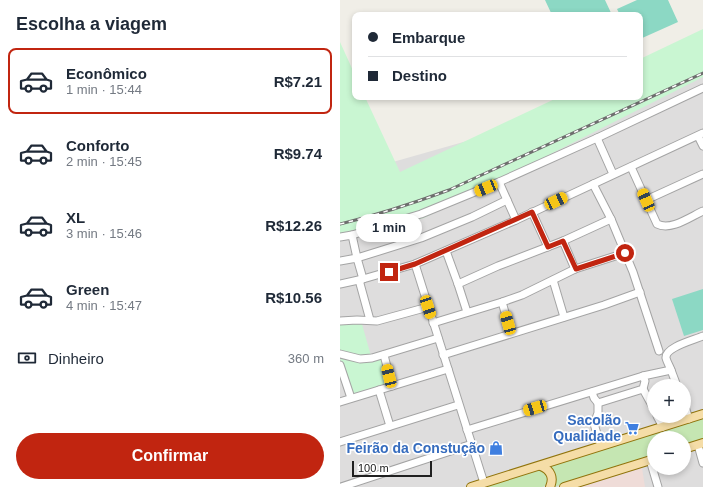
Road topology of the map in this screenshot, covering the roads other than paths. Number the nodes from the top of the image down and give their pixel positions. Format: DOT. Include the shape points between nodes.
graph roads {
  1 [pos="703,88"];
  2 [pos="700,134"];
  3 [pos="597,138"];
  4 [pos="703,146"];
  5 [pos="631,167"];
  6 [pos="613,174"];
  7 [pos="703,174"];
  8 [pos="499,182"];
  9 [pos="593,184"];
  10 [pos="507,200"];
  11 [pos="646,200"];
  12 [pos="703,211"];
  13 [pos="532,212"];
  14 [pos="610,219"];
  15 [pos="516,220"];
  16 [pos="352,234"];
  17 [pos="340,237"];
  18 [pos="563,241"];
  19 [pos="548,247"];
  20 [pos="446,251"];
  21 [pos="625,253"];
  22 [pos="357,258"];
  23 [pos="340,261"];
  24 [pos="415,264"];
  25 [pos="576,269"];
  26 [pos="361,280"];
  27 [pos="553,280"];
  28 [pos="340,284"];
  29 [pos="458,284"];
  30 [pos="640,292"];
  31 [pos="502,302"];
  32 [pos="428,307"];
  33 [pos="467,312"];
  34 [pos="564,317"];
  35 [pos="370,320"];
  36 [pos="340,322"];
  37 [pos="433,323"];
  38 [pos="511,333"];
  39 [pos="703,336"];
  40 [pos="438,338"];
  41 [pos="659,351"];
  42 [pos="340,354"];
  43 [pos="384,355"];
  44 [pos="443,355"];
  45 [pos="340,365"];
  46 [pos="448,369"];
  47 [pos="671,370"];
  48 [pos="643,376"];
  49 [pos="674,379"];
  50 [pos="392,386"];
  51 [pos="643,389"];
  52 [pos="379,390"];
  53 [pos="592,392"];
  54 [pos="647,397"];
  55 [pos="351,398"];
  56 [pos="340,402"];
  57 [pos="598,403"];
  58 [pos="458,405"];
  59 [pos="703,414"];
  60 [pos="691,418"];
  61 [pos="661,423"];
  62 [pos="676,423"];
  63 [pos="390,426"];
  64 [pos="663,427"];
  65 [pos="467,430"];
  66 [pos="340,442"];
  67 [pos="472,444"];
  68 [pos="701,444"];
  69 [pos="601,446"];
  70 [pos="691,447"];
  71 [pos="647,461"];
  72 [pos="703,463"];
  73 [pos="541,466"];
  74 [pos="655,475"];
  75 [pos="484,483"];
  76 [pos="341,487"];
  77 [pos="471,487"];
  78 [pos="550,487"];
  79 [pos="564,487"];
  80 [pos="658,487"];
  1 -- 3 [label="street"];
  2 -- 4 [label="street"];
  2 -- 5 [label="street"];
  3 -- 6 [label="street"];
  3 -- 8 [label="street"];
  5 -- 6 [label="street"];
  5 -- 11 [label="street"];
  6 -- 9 [label="street"];
  7 -- 11 [label="street"];
  8 -- 10 [label="street"];
  8 -- 16 [label="street" via="421,214"];
  9 -- 13 [label="street"];
  9 -- 14 [label="street"];
  10 -- 15 [label="street"];
  10 -- 22 [label="street" via="421,238"];
  11 -- 12 [label="street" via="657,224 661,226 672,225"];
  13 -- 15 [label="street"];
  13 -- 19 [label="street"];
  14 -- 18 [label="street"];
  14 -- 21 [label="street"];
  15 -- 20 [label="street"];
  16 -- 17 [label="street"];
  16 -- 22 [label="street"];
  18 -- 19 [label="street"];
  18 -- 25 [label="street"];
  19 -- 29 [label="street"];
  20 -- 24 [label="street"];
  20 -- 29 [label="street"];
  21 -- 25 [label="street"];
  21 -- 30 [label="street"];
  22 -- 23 [label="street"];
  22 -- 26 [label="street"];
  24 -- 26 [label="street"];
  24 -- 32 [label="street"];
  25 -- 27 [label="street"];
  26 -- 28 [label="street"];
  26 -- 35 [label="street"];
  27 -- 31 [label="street"];
  27 -- 34 [label="street"];
  29 -- 33 [label="street"];
  30 -- 34 [label="street"];
  30 -- 41 [label="street"];
  31 -- 33 [label="street"];
  31 -- 38 [label="street"];
  32 -- 35 [label="street" via="377,321"];
  32 -- 37 [label="street"];
  33 -- 37 [label="street"];
  34 -- 38 [label="street"];
  35 -- 36 [label="street"];
  37 -- 40 [label="street"];
  38 -- 44 [label="street"];
  39 -- 47 [label="street" via="671,348 666,359"];
  40 -- 43 [label="street"];
  40 -- 44 [label="street"];
  42 -- 43 [label="street" via="360,359"];
  43 -- 50 [label="street"];
  44 -- 46 [label="street"];
  45 -- 55 [label="street"];
  46 -- 50 [label="street"];
  46 -- 58 [label="street"];
  47 -- 48 [label="street"];
  47 -- 49 [label="street"];
  48 -- 51 [label="street"];
  48 -- 53 [label="street"];
  50 -- 52 [label="street"];
  51 -- 54 [label="street"];
  51 -- 57 [label="street"];
  52 -- 55 [label="street"];
  52 -- 63 [label="street"];
  53 -- 57 [label="street"];
  53 -- 65 [label="street"];
  55 -- 56 [label="street"];
  57 -- 69 [label="street" via="594,424"];
  58 -- 63 [label="street"];
  58 -- 65 [label="street"];
  59 -- 60 [label="main road"];
  61 -- 64 [label="street"];
  62 -- 64 [label="main road"];
  63 -- 66 [label="street"];
  64 -- 69 [label="main road"];
  65 -- 67 [label="street"];
  67 -- 75 [label="street"];
  67 -- 76 [label="street"];
  68 -- 70 [label="main road"];
  68 -- 72 [label="street"];
  69 -- 73 [label="main road"];
  71 -- 79 [label="main road"];
  73 -- 75 [label="main road"];
  73 -- 78 [label="main road" via="547,468 551,474"];
  74 -- 80 [label="street"];
  75 -- 77 [label="main road"];
}
